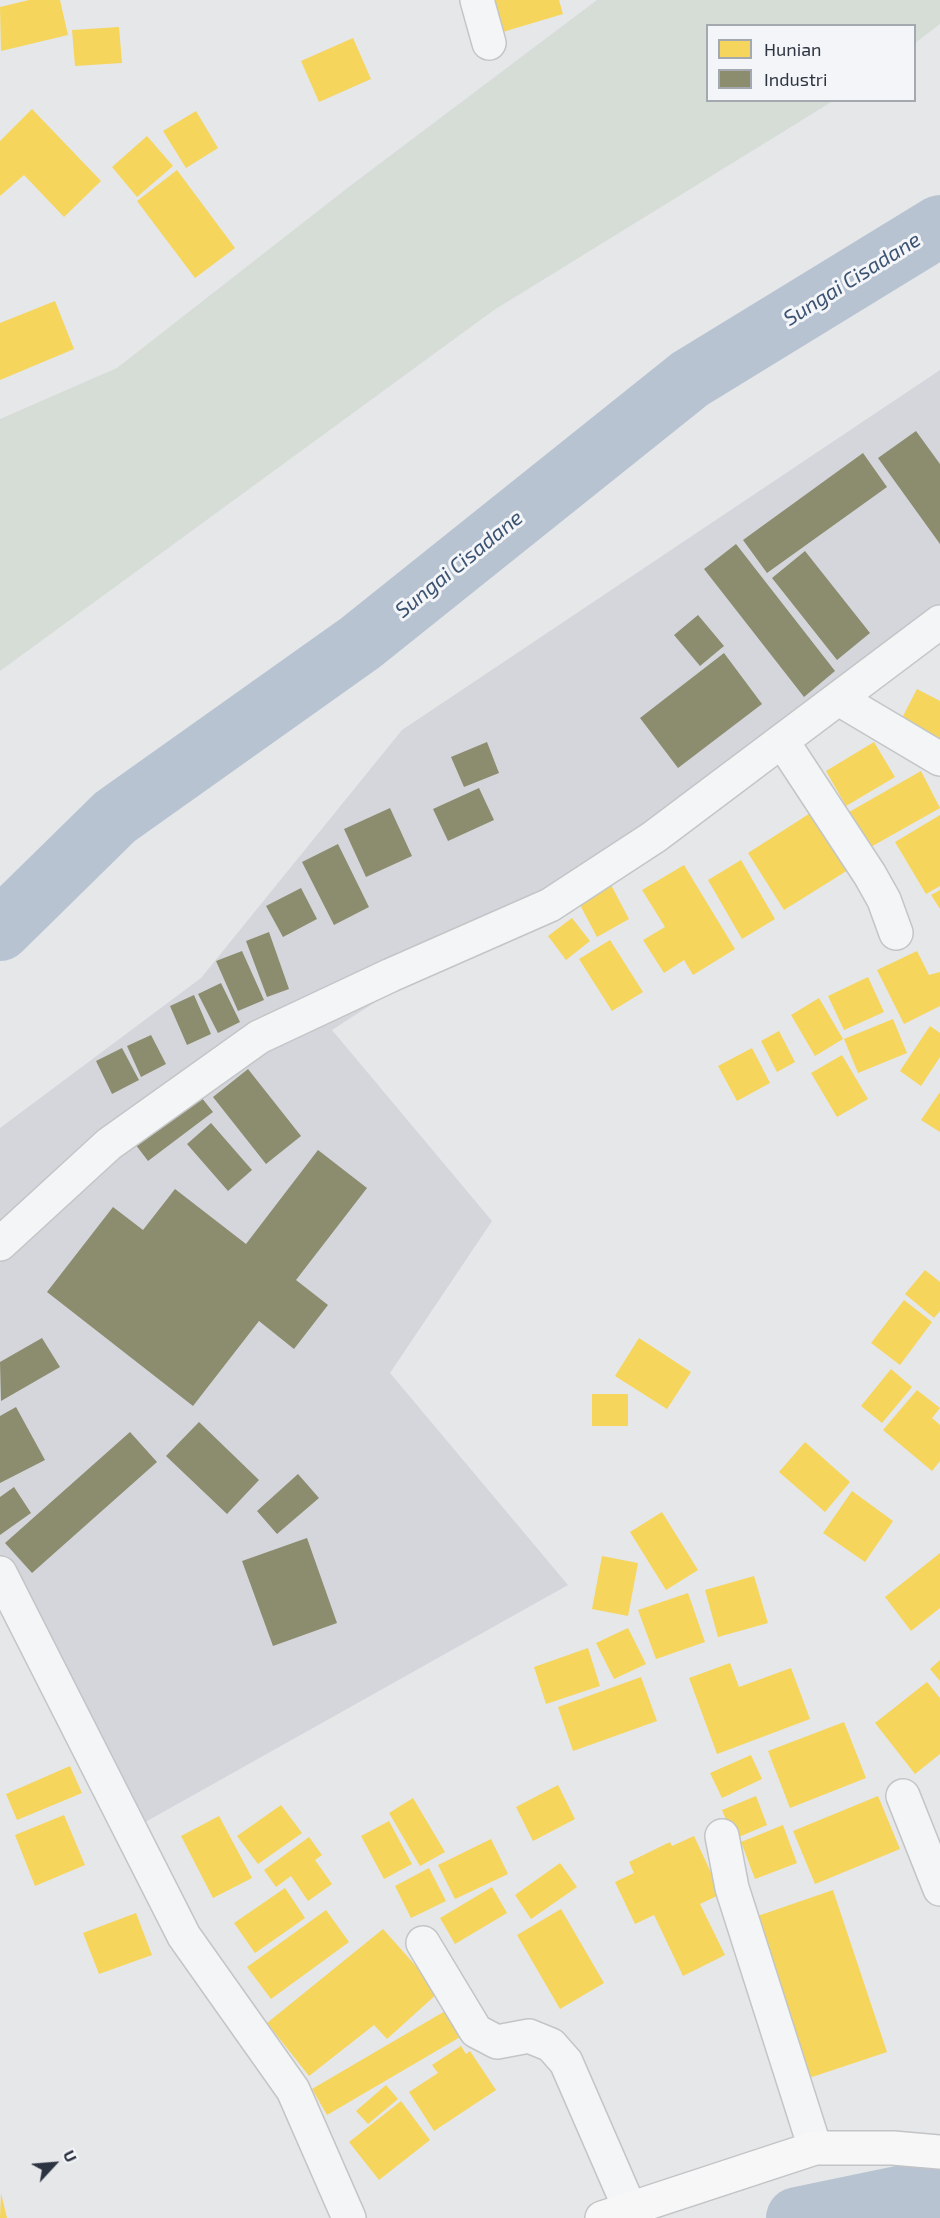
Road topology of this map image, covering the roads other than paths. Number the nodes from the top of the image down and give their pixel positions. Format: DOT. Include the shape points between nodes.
graph roads {
  1 [pos="477,0"];
  2 [pos="489,43"];
  3 [pos="940,622"];
  4 [pos="839,699"];
  5 [pos="782,741"];
  6 [pos="940,759"];
  7 [pos="896,933"];
  8 [pos="0,1244"];
  9 [pos="0,1573"];
  10 [pos="903,1796"];
  11 [pos="722,1836"];
  12 [pos="940,1889"];
  13 [pos="423,1942"];
  14 [pos="815,2148"];
  15 [pos="940,2152"];
  16 [pos="616,2214"];
  17 [pos="349,2218"];
  1 -- 2 [label="street"];
  3 -- 4 [label="street"];
  4 -- 5 [label="street"];
  4 -- 6 [label="street"];
  5 -- 7 [label="street" via="870,875"];
  5 -- 8 [label="street" via="654,837 550,904 259,1036 109,1144"];
  9 -- 17 [label="street" via="184,1936 293,2090"];
  10 -- 12 [label="street"];
  11 -- 14 [label="street" via="732,1888"];
  13 -- 16 [label="street" via="476,2031 497,2042 529,2036 551,2045 566,2062"];
  14 -- 15 [label="main road"];
  14 -- 16 [label="main road"];
}
